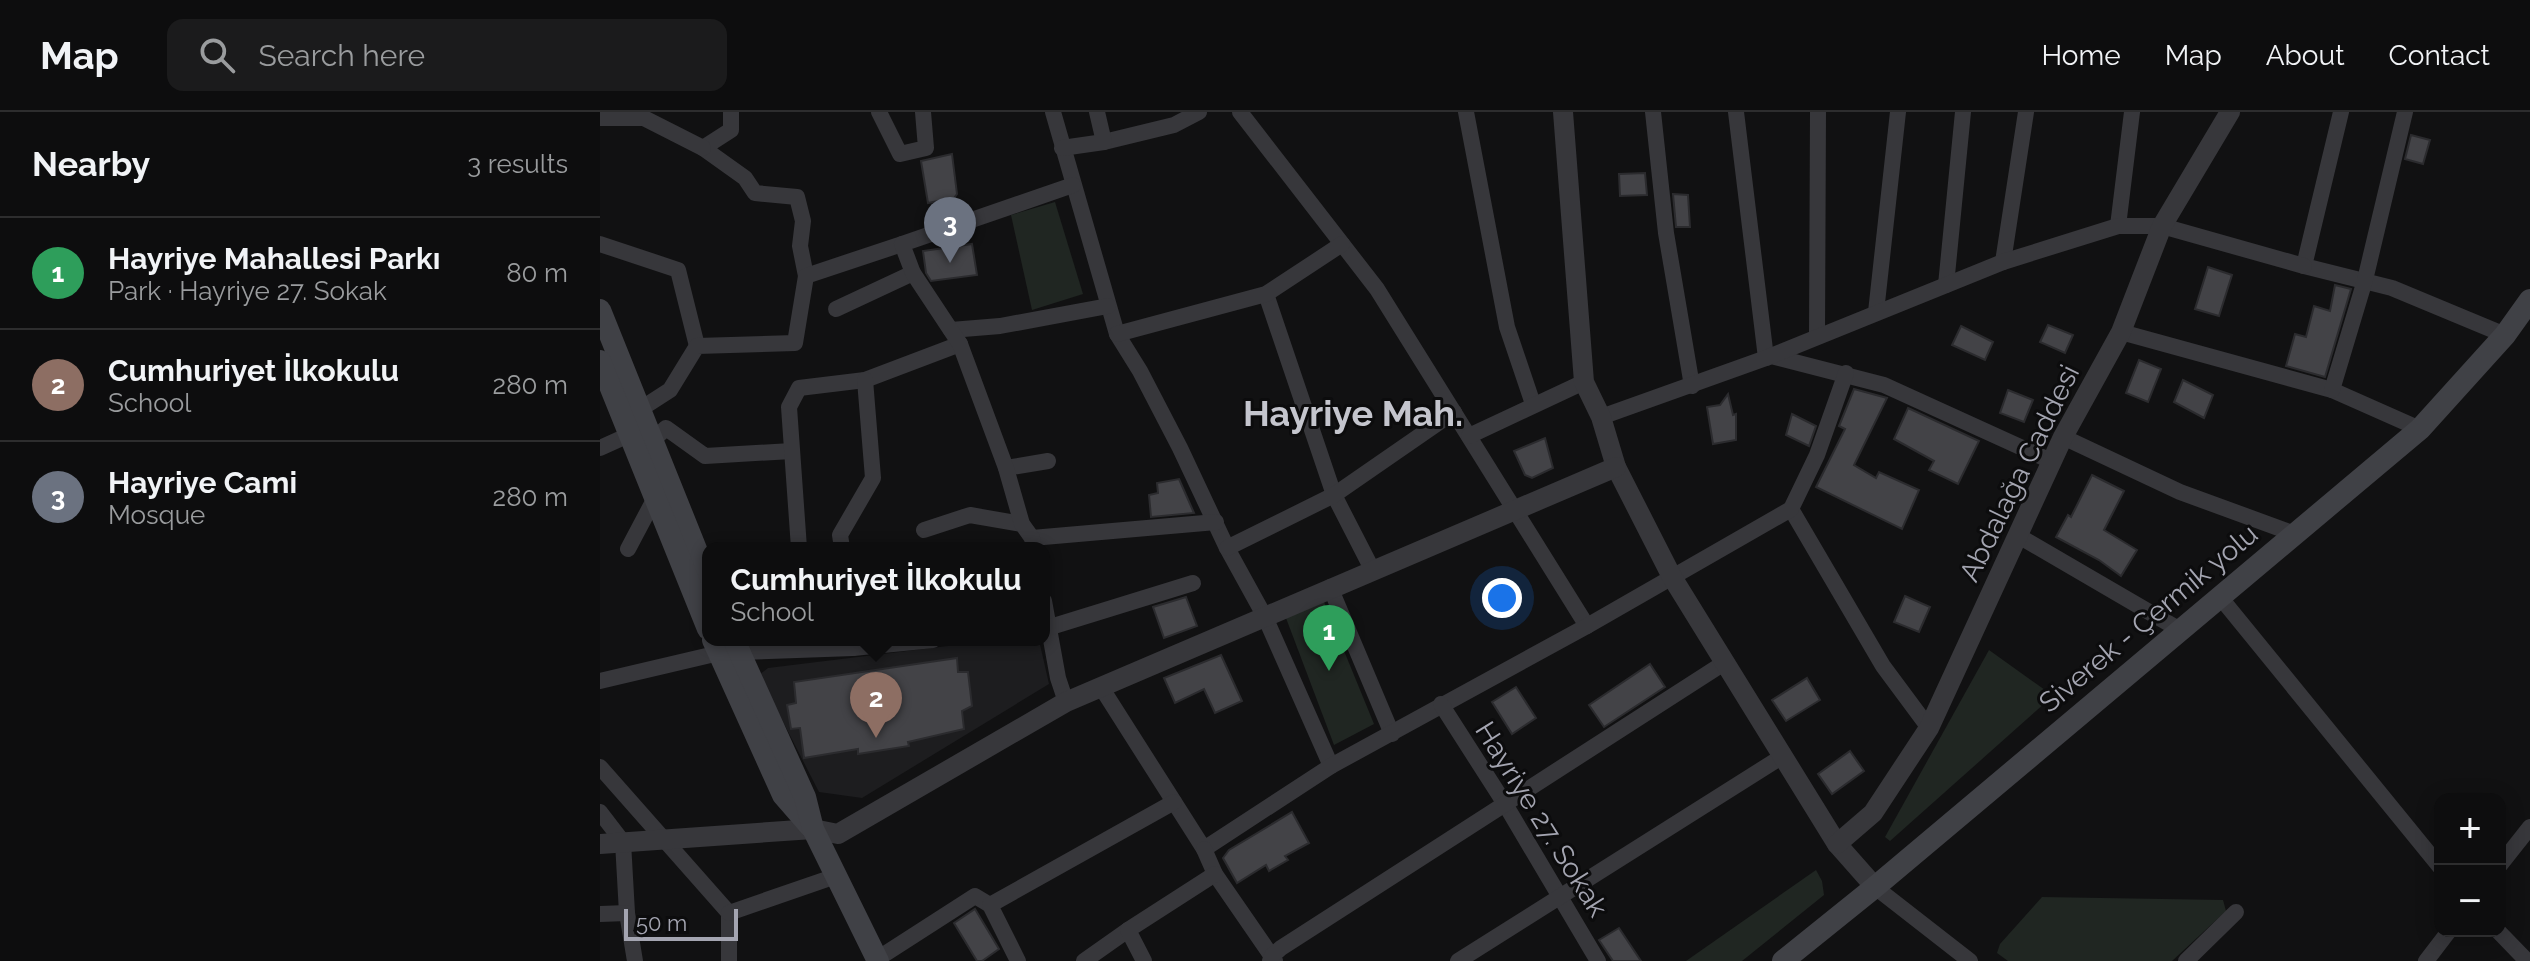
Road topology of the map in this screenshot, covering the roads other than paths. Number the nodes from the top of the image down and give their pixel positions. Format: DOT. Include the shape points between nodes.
graph roads {
  1 [pos="731,112"];
  2 [pos="879,112"];
  3 [pos="923,112"];
  4 [pos="1053,112"];
  5 [pos="1097,112"];
  6 [pos="1199,112"];
  7 [pos="1240,112"];
  8 [pos="1466,112"];
  9 [pos="1563,112"];
  10 [pos="1653,112"];
  11 [pos="1736,112"];
  12 [pos="1818,112"];
  13 [pos="1898,112"];
  14 [pos="1963,112"];
  15 [pos="2026,112"];
  16 [pos="2132,112"];
  17 [pos="2230,112"];
  18 [pos="2341,112"];
  19 [pos="2405,112"];
  20 [pos="600,118"];
  21 [pos="1104,142"];
  22 [pos="703,148"];
  23 [pos="1062,148"];
  24 [pos="1073,185"];
  25 [pos="2118,226"];
  26 [pos="2162,226"];
  27 [pos="600,244"];
  28 [pos="902,244"];
  29 [pos="1342,244"];
  30 [pos="2003,262"];
  31 [pos="2304,266"];
  32 [pos="913,273"];
  33 [pos="806,276"];
  34 [pos="2365,280"];
  35 [pos="1946,285"];
  36 [pos="1266,294"];
  37 [pos="2530,300"];
  38 [pos="1108,306"];
  39 [pos="836,309"];
  40 [pos="600,310"];
  41 [pos="1876,312"];
  42 [pos="2121,332"];
  43 [pos="1117,334"];
  44 [pos="2505,335"];
  45 [pos="1817,336"];
  46 [pos="956,337"];
  47 [pos="697,346"];
  48 [pos="1769,357"];
  49 [pos="600,361"];
  50 [pos="1846,373"];
  51 [pos="865,380"];
  52 [pos="1584,382"];
  53 [pos="1692,386"];
  54 [pos="2332,390"];
  55 [pos="1533,404"];
  56 [pos="639,410"];
  57 [pos="1454,412"];
  58 [pos="1601,417"];
  59 [pos="2420,429"];
  60 [pos="631,434"];
  61 [pos="1469,436"];
  62 [pos="2063,437"];
  63 [pos="653,440"];
  64 [pos="600,448"];
  65 [pos="792,451"];
  66 [pos="1048,461"];
  67 [pos="2051,461"];
  68 [pos="1616,467"];
  69 [pos="1006,468"];
  70 [pos="1334,495"];
  71 [pos="656,496"];
  72 [pos="1515,509"];
  73 [pos="1791,509"];
  74 [pos="1216,522"];
  75 [pos="924,530"];
  76 [pos="2295,534"];
  77 [pos="2017,535"];
  78 [pos="1029,537"];
  79 [pos="799,542"];
  80 [pos="841,542"];
  81 [pos="1227,548"];
  82 [pos="628,549"];
  83 [pos="702,556"];
  84 [pos="1372,569"];
  85 [pos="1672,577"];
  86 [pos="1193,583"];
  87 [pos="1330,587"];
  88 [pos="2220,597"];
  89 [pos="702,614"];
  90 [pos="1265,617"];
  91 [pos="1587,626"];
  92 [pos="1050,627"];
  93 [pos="2180,630"];
  94 [pos="1050,642"];
  95 [pos="726,646"];
  96 [pos="1724,663"];
  97 [pos="600,681"];
  98 [pos="1101,687"];
  99 [pos="1066,702"];
  100 [pos="1441,704"];
  101 [pos="1929,728"];
  102 [pos="1392,734"];
  103 [pos="1783,756"];
  104 [pos="1331,766"];
  105 [pos="600,767"];
  106 [pos="1174,802"];
  107 [pos="1505,804"];
  108 [pos="600,812"];
  109 [pos="2530,827"];
  110 [pos="813,829"];
  111 [pos="666,838"];
  112 [pos="623,842"];
  113 [pos="600,844"];
  114 [pos="1837,844"];
  115 [pos="1204,849"];
  116 [pos="2506,857"];
  117 [pos="2438,865"];
  118 [pos="1215,874"];
  119 [pos="836,876"];
  120 [pos="1875,887"];
  121 [pos="1560,895"];
  122 [pos="990,905"];
  123 [pos="2236,912"];
  124 [pos="627,913"];
  125 [pos="729,913"];
  126 [pos="600,914"];
  127 [pos="1128,930"];
  128 [pos="2444,937"];
  129 [pos="2504,937"];
  130 [pos="1272,959"];
  131 [pos="876,960"];
  132 [pos="635,961"];
  133 [pos="729,961"];
  134 [pos="1018,961"];
  135 [pos="1084,961"];
  136 [pos="1144,961"];
  137 [pos="1458,961"];
  138 [pos="1598,961"];
  139 [pos="1783,961"];
  140 [pos="1970,961"];
  141 [pos="2186,961"];
  142 [pos="2426,961"];
  143 [pos="2527,961"];
  1 -- 22 [label="street" via="731,130"];
  2 -- 3 [label="street" via="900,154 926,148"];
  4 -- 23 [label="street"];
  5 -- 21 [label="street"];
  6 -- 21 [label="street" via="1174,125"];
  7 -- 29 [label="street"];
  8 -- 55 [label="street" via="1507,327"];
  9 -- 52 [label="street"];
  10 -- 53 [label="street" via="1666,233"];
  11 -- 48 [label="street"];
  12 -- 45 [label="street"];
  13 -- 41 [label="street"];
  14 -- 35 [label="street"];
  15 -- 30 [label="street"];
  16 -- 25 [label="street"];
  17 -- 26 [label="street, Abdalağa Caddesi"];
  18 -- 31 [label="street"];
  19 -- 34 [label="street"];
  20 -- 22 [label="street" via="644,118"];
  21 -- 23 [label="street"];
  22 -- 33 [label="street" via="745,178 755,193 797,197"];
  23 -- 24 [label="street"];
  24 -- 28 [label="street"];
  24 -- 38 [label="street"];
  25 -- 26 [label="street"];
  25 -- 30 [label="street"];
  26 -- 31 [label="street"];
  26 -- 42 [label="street, Abdalağa Caddesi"];
  27 -- 47 [label="street" via="678,270"];
  28 -- 32 [label="street"];
  28 -- 33 [label="street"];
  29 -- 36 [label="street"];
  29 -- 57 [label="street" via="1377,289"];
  30 -- 35 [label="street"];
  31 -- 34 [label="street"];
  32 -- 39 [label="street"];
  32 -- 46 [label="street"];
  33 -- 47 [label="street" via="795,343"];
  34 -- 44 [label="street"];
  34 -- 54 [label="street"];
  35 -- 41 [label="street"];
  36 -- 43 [label="street"];
  36 -- 70 [label="street"];
  37 -- 44 [label="main road, Siverek - Çermik yolu"];
  38 -- 43 [label="street"];
  38 -- 46 [label="street"];
  40 -- 56 [label="main road"];
  41 -- 45 [label="street"];
  42 -- 54 [label="street"];
  42 -- 62 [label="street, Abdalağa Caddesi"];
  43 -- 74 [label="street"];
  44 -- 59 [label="main road, Siverek - Çermik yolu"];
  45 -- 48 [label="street"];
  46 -- 51 [label="street"];
  46 -- 69 [label="street"];
  47 -- 56 [label="street" via="670,390"];
  48 -- 50 [label="street"];
  48 -- 53 [label="street"];
  49 -- 60 [label="main road"];
  50 -- 67 [label="street"];
  50 -- 73 [label="street"];
  51 -- 65 [label="street" via="799,388 789,407"];
  51 -- 80 [label="street" via="873,478 840,535"];
  52 -- 55 [label="street"];
  52 -- 58 [label="street"];
  53 -- 58 [label="street"];
  54 -- 59 [label="street"];
  55 -- 61 [label="street"];
  56 -- 63 [label="main road"];
  57 -- 61 [label="street"];
  57 -- 70 [label="street"];
  58 -- 68 [label="street"];
  59 -- 76 [label="main road, Siverek - Çermik yolu"];
  60 -- 64 [label="street"];
  60 -- 71 [label="main road"];
  61 -- 72 [label="street"];
  62 -- 67 [label="street, Abdalağa Caddesi"];
  62 -- 76 [label="street" via="2180,492"];
  63 -- 65 [label="street" via="666,428 705,456"];
  63 -- 83 [label="main road"];
  65 -- 79 [label="street"];
  66 -- 69 [label="street"];
  67 -- 77 [label="street, Abdalağa Caddesi"];
  68 -- 72 [label="street"];
  68 -- 85 [label="street"];
  69 -- 78 [label="street"];
  70 -- 81 [label="street"];
  70 -- 84 [label="street"];
  71 -- 82 [label="street"];
  71 -- 89 [label="main road"];
  72 -- 84 [label="street"];
  72 -- 91 [label="street"];
  73 -- 85 [label="street"];
  73 -- 101 [label="street" via="1883,666"];
  74 -- 78 [label="street"];
  74 -- 81 [label="street"];
  75 -- 78 [label="street" via="970,515"];
  76 -- 88 [label="main road, Siverek - Çermik yolu"];
  77 -- 93 [label="street"];
  77 -- 101 [label="street, Abdalağa Caddesi"];
  81 -- 90 [label="street"];
  84 -- 87 [label="street"];
  85 -- 91 [label="street"];
  85 -- 96 [label="street"];
  86 -- 92 [label="street"];
  87 -- 90 [label="street"];
  87 -- 102 [label="street"];
  88 -- 93 [label="main road, Siverek - Çermik yolu"];
  88 -- 117 [label="street"];
  90 -- 98 [label="street"];
  90 -- 104 [label="street"];
  91 -- 100 [label="street"];
  93 -- 120 [label="main road, Siverek - Çermik yolu"];
  94 -- 99 [label="street"];
  95 -- 97 [label="street"];
  95 -- 110 [label="main road" via="783,795"];
  96 -- 103 [label="street"];
  96 -- 107 [label="street"];
  98 -- 99 [label="street"];
  98 -- 106 [label="street"];
  99 -- 110 [label="street" via="838,834"];
  100 -- 102 [label="street"];
  100 -- 107 [label="street, Hayriye 27. Sokak"];
  101 -- 114 [label="street, Abdalağa Caddesi" via="1873,813"];
  102 -- 104 [label="street"];
  103 -- 114 [label="street"];
  103 -- 121 [label="street"];
  104 -- 115 [label="street"];
  105 -- 111 [label="street"];
  106 -- 115 [label="street"];
  106 -- 122 [label="street"];
  107 -- 121 [label="street, Hayriye 27. Sokak"];
  107 -- 130 [label="street"];
  108 -- 112 [label="street"];
  109 -- 116 [label="street"];
  110 -- 111 [label="street"];
  110 -- 119 [label="main road"];
  111 -- 112 [label="street"];
  111 -- 125 [label="street"];
  112 -- 113 [label="street"];
  112 -- 124 [label="street"];
  114 -- 120 [label="street"];
  115 -- 118 [label="street"];
  118 -- 127 [label="street"];
  118 -- 130 [label="street"];
  119 -- 125 [label="street"];
  119 -- 131 [label="main road"];
  120 -- 139 [label="main road, Siverek - Çermik yolu"];
  120 -- 140 [label="street"];
  121 -- 137 [label="street"];
  121 -- 138 [label="street, Hayriye 27. Sokak"];
  122 -- 131 [label="street" via="975,896"];
  122 -- 134 [label="street"];
  123 -- 141 [label="street"];
  124 -- 126 [label="street"];
  124 -- 132 [label="street"];
  125 -- 133 [label="street"];
  127 -- 135 [label="street"];
  127 -- 136 [label="street"];
  128 -- 142 [label="street"];
  129 -- 143 [label="street"];
}
